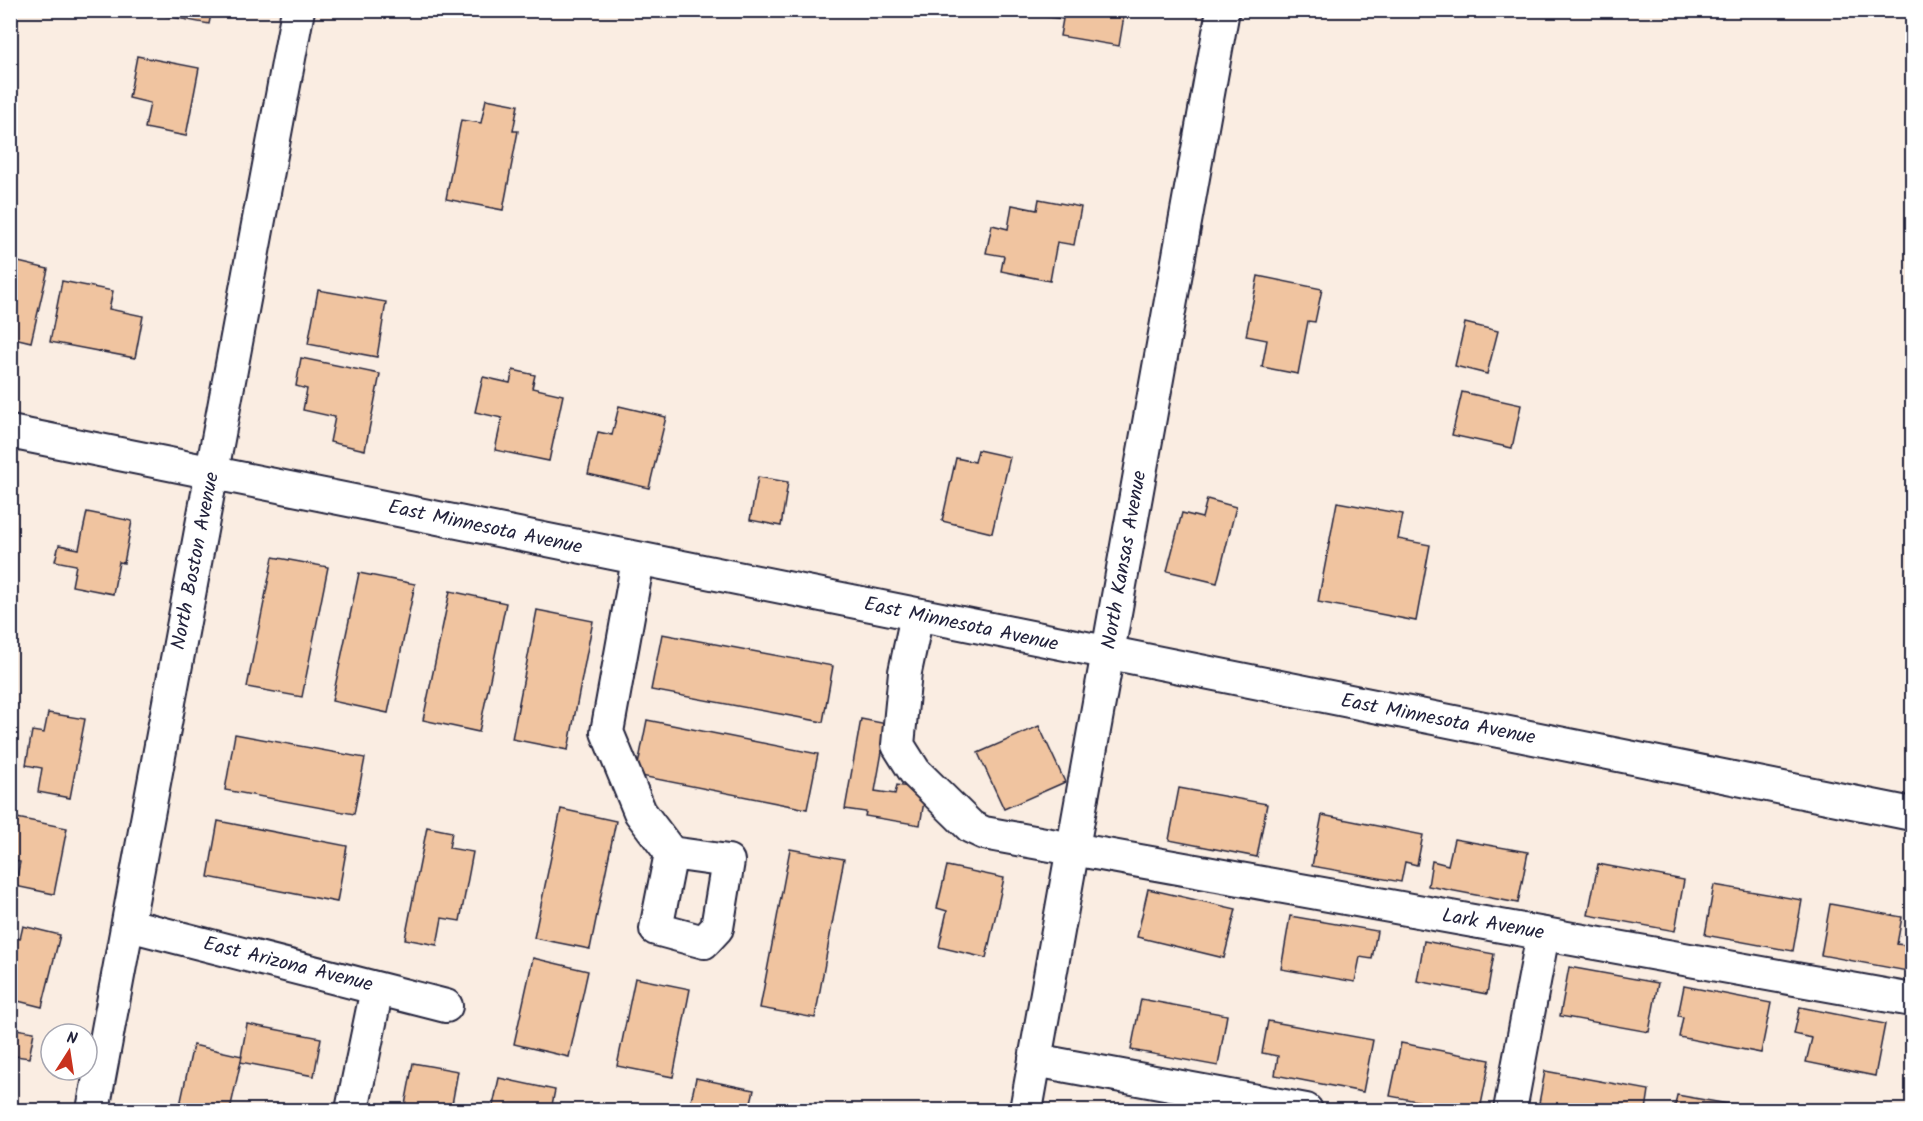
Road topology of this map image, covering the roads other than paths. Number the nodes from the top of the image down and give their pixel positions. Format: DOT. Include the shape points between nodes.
graph roads {
  1 [pos="298,10"];
  2 [pos="1223,10"];
  3 [pos="10,432"];
  4 [pos="213,473"];
  5 [pos="638,560"];
  6 [pos="917,615"];
  7 [pos="1108,655"];
  8 [pos="1912,814"];
  9 [pos="1073,850"];
  10 [pos="671,853"];
  11 [pos="129,925"];
  12 [pos="1543,934"];
  13 [pos="377,989"];
  14 [pos="1912,1000"];
  15 [pos="446,1006"];
  16 [pos="1035,1060"];
  17 [pos="93,1110"];
  18 [pos="352,1110"];
  19 [pos="1026,1110"];
  20 [pos="1306,1110"];
  21 [pos="1510,1110"];
  1 -- 4 [label="street, North Boston Avenue"];
  2 -- 7 [label="street, North Kansas Avenue"];
  3 -- 4 [label="street, East Minnesota Avenue"];
  4 -- 5 [label="street, East Minnesota Avenue"];
  4 -- 11 [label="street, North Boston Avenue"];
  5 -- 6 [label="street, East Minnesota Avenue"];
  5 -- 10 [label="street" via="607,732 640,812"];
  6 -- 7 [label="street, East Minnesota Avenue"];
  6 -- 9 [label="street, Lark Avenue" via="905,672 898,745 915,772 970,828"];
  7 -- 8 [label="street, East Minnesota Avenue"];
  7 -- 9 [label="street, North Kansas Avenue"];
  9 -- 12 [label="street, Lark Avenue"];
  9 -- 16 [label="street, North Kansas Avenue"];
  11 -- 13 [label="street, East Arizona Avenue"];
  11 -- 17 [label="street, North Boston Avenue"];
  12 -- 14 [label="street, Lark Avenue"];
  12 -- 21 [label="street"];
  13 -- 15 [label="street, East Arizona Avenue"];
  13 -- 18 [label="street"];
  16 -- 19 [label="street, North Kansas Avenue"];
  16 -- 20 [label="street"];
}
